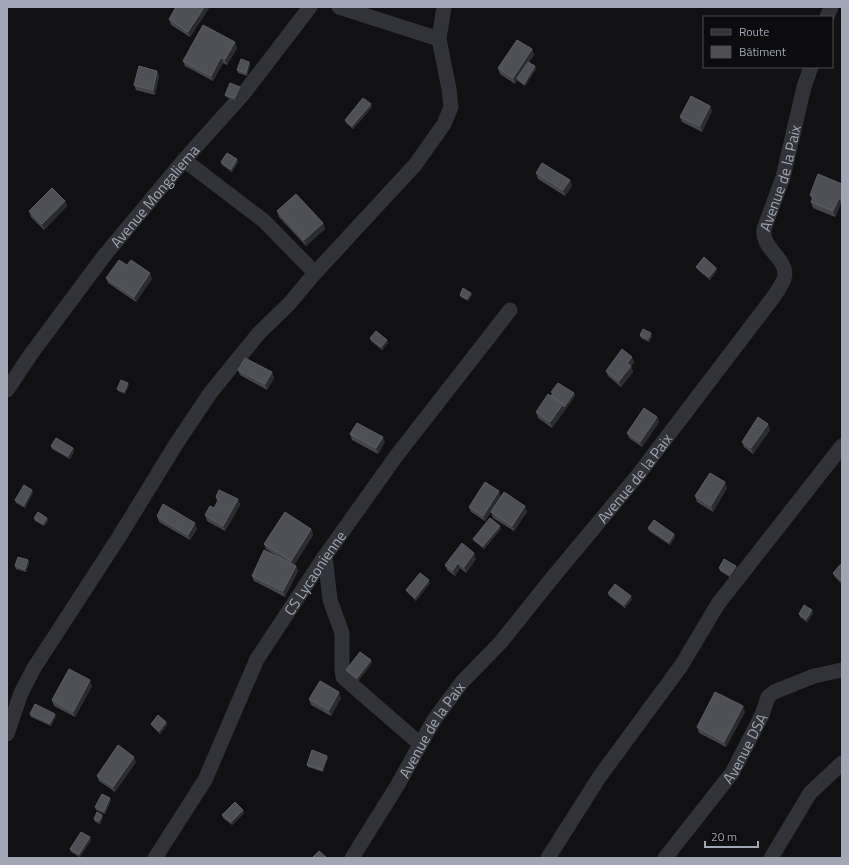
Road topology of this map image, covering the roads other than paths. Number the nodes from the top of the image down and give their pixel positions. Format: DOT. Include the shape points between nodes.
graph roads {
  1 [pos="310,7"];
  2 [pos="339,7"];
  3 [pos="444,7"];
  4 [pos="439,39"];
  5 [pos="811,68"];
  6 [pos="184,160"];
  7 [pos="315,273"];
  8 [pos="510,310"];
  9 [pos="7,390"];
  10 [pos="842,446"];
  11 [pos="325,556"];
  12 [pos="842,670"];
  13 [pos="7,734"];
  14 [pos="420,744"];
  15 [pos="842,763"];
  16 [pos="155,858"];
  17 [pos="352,858"];
  18 [pos="548,858"];
  19 [pos="665,858"];
  20 [pos="771,858"];
  1 -- 6 [label="street, Avenue Mongaliema" via="244,93"];
  2 -- 4 [label="street"];
  3 -- 4 [label="street"];
  4 -- 7 [label="street" via="450,89 451,107 444,124 415,166"];
  5 -- 14 [label="street, Avenue de la Paix" via="783,177 764,229 763,238 782,264 784,272 784,278 775,295 638,475 501,642 462,682"];
  6 -- 7 [label="street" via="264,221"];
  6 -- 9 [label="street, Avenue Mongaliema" via="104,256"];
  7 -- 13 [label="street" via="238,358 178,441 34,668 21,693"];
  8 -- 11 [label="street, CS Lycaonienne" via="397,455"];
  10 -- 18 [label="street" via="718,604 681,666 600,776"];
  11 -- 14 [label="street" via="330,600 342,633 343,677"];
  11 -- 16 [label="street, CS Lycaonienne" via="257,659 205,780"];
  12 -- 19 [label="street, Avenue DSA" via="814,676 774,692 768,697 762,715 732,773"];
  14 -- 17 [label="street, Avenue de la Paix"];
  15 -- 20 [label="street" via="810,793"];
}
